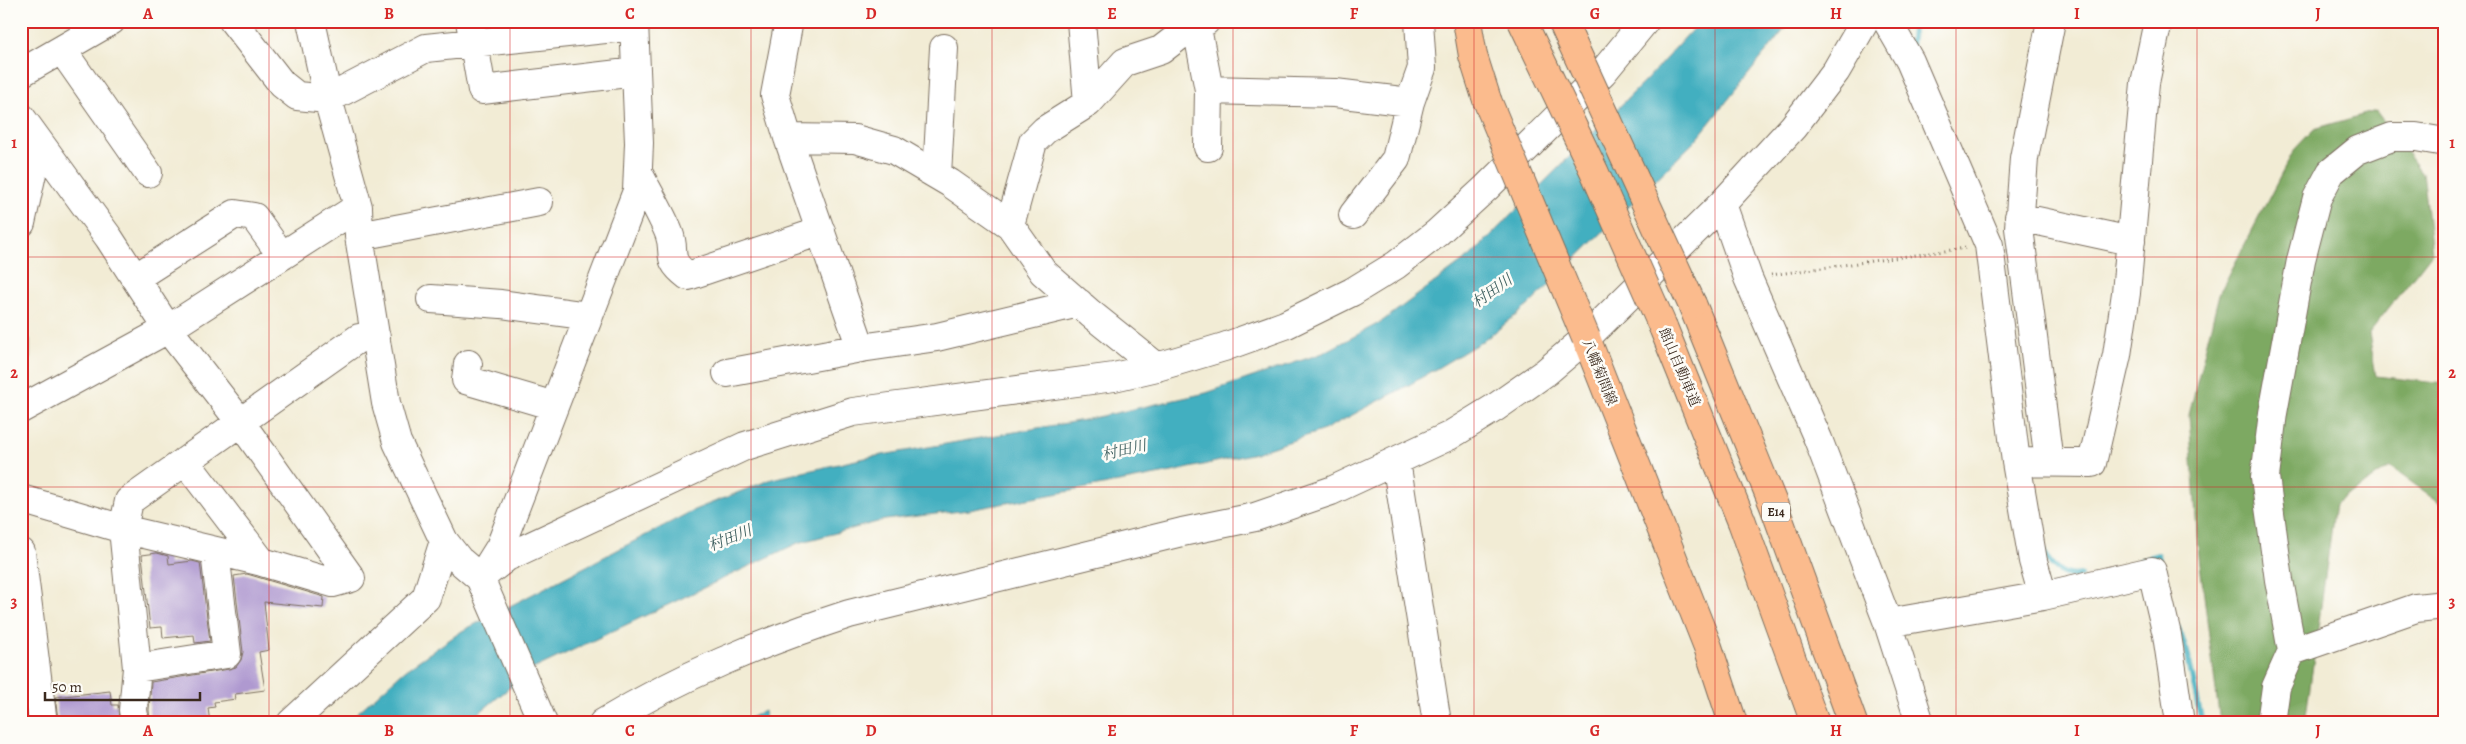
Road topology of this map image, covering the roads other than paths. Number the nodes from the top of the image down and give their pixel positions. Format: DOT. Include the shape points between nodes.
graph roads {
  1 [pos="111,21"];
  2 [pos="233,21"];
  3 [pos="311,21"];
  4 [pos="786,21"];
  5 [pos="1081,21"];
  6 [pos="1419,21"];
  7 [pos="1468,21"];
  8 [pos="1522,21"];
  9 [pos="1562,21"];
  10 [pos="1645,21"];
  11 [pos="1865,21"];
  12 [pos="1887,21"];
  13 [pos="2051,21"];
  14 [pos="2158,21"];
  15 [pos="1199,22"];
  16 [pos="634,23"];
  17 [pos="472,32"];
  18 [pos="944,48"];
  19 [pos="62,50"];
  20 [pos="636,72"];
  21 [pos="21,73"];
  22 [pos="1209,90"];
  23 [pos="328,100"];
  24 [pos="1410,102"];
  25 [pos="1088,103"];
  26 [pos="21,117"];
  27 [pos="788,138"];
  28 [pos="39,142"];
  29 [pos="2445,142"];
  30 [pos="1208,147"];
  31 [pos="148,173"];
  32 [pos="639,174"];
  33 [pos="937,175"];
  34 [pos="539,202"];
  35 [pos="1722,204"];
  36 [pos="358,207"];
  37 [pos="1353,215"];
  38 [pos="2019,217"];
  39 [pos="21,223"];
  40 [pos="1010,225"];
  41 [pos="821,231"];
  42 [pos="359,236"];
  43 [pos="2131,242"];
  44 [pos="282,256"];
  45 [pos="134,278"];
  46 [pos="430,299"];
  47 [pos="1078,303"];
  48 [pos="589,316"];
  49 [pos="168,329"];
  50 [pos="376,336"];
  51 [pos="1586,338"];
  52 [pos="861,348"];
  53 [pos="468,364"];
  54 [pos="1158,367"];
  55 [pos="728,374"];
  56 [pos="554,406"];
  57 [pos="21,409"];
  58 [pos="241,423"];
  59 [pos="186,461"];
  60 [pos="1396,462"];
  61 [pos="2016,462"];
  62 [pos="2049,462"];
  63 [pos="21,499"];
  64 [pos="123,529"];
  65 [pos="444,541"];
  66 [pos="21,552"];
  67 [pos="215,552"];
  68 [pos="262,562"];
  69 [pos="480,578"];
  70 [pos="2043,596"];
  71 [pos="2445,605"];
  72 [pos="1888,623"];
  73 [pos="2292,652"];
  74 [pos="138,668"];
  75 [pos="43,723"];
  76 [pos="135,723"];
  77 [pos="290,723"];
  78 [pos="543,723"];
  79 [pos="602,723"];
  80 [pos="1437,723"];
  81 [pos="1733,723"];
  82 [pos="1815,723"];
  83 [pos="1853,723"];
  84 [pos="1920,723"];
  85 [pos="2180,723"];
  86 [pos="2271,723"];
  1 -- 19 [label="street"];
  2 -- 23 [label="street" via="282,84 297,96"];
  3 -- 23 [label="street"];
  4 -- 27 [label="street" via="788,26 775,95"];
  5 -- 25 [label="street"];
  6 -- 24 [label="street" via="1422,68"];
  7 -- 51 [label="main road, 八幡菊間線, bridge" via="1487,100"];
  8 -- 82 [label="main road, 館山自動車道 / E14, bridge" via="1594,171 1663,327 1742,522"];
  9 -- 83 [label="main road, E14, bridge" via="1692,304 1774,506"];
  10 -- 54 [label="street" via="1603,72 1486,188 1396,265 1352,292 1285,325"];
  11 -- 35 [label="street" via="1836,72 1793,127"];
  12 -- 61 [label="street" via="1910,61 1988,245"];
  13 -- 38 [label="street" via="2024,158"];
  14 -- 43 [label="street" via="2145,83"];
  15 -- 22 [label="street"];
  15 -- 25 [label="street" via="1161,50 1125,62"];
  16 -- 17 [label="street"];
  16 -- 20 [label="street"];
  17 -- 20 [label="street" via="482,90"];
  17 -- 23 [label="street" via="426,48"];
  18 -- 33 [label="street"];
  19 -- 21 [label="street"];
  19 -- 31 [label="street"];
  20 -- 32 [label="street"];
  22 -- 24 [label="street" via="1334,93"];
  22 -- 30 [label="street"];
  23 -- 36 [label="street"];
  24 -- 37 [label="street" via="1396,159"];
  25 -- 40 [label="street" via="1045,130 1033,142"];
  26 -- 28 [label="street"];
  27 -- 33 [label="street" via="854,139 894,150"];
  27 -- 41 [label="street"];
  28 -- 39 [label="street"];
  28 -- 45 [label="street"];
  29 -- 73 [label="street" via="2392,137 2358,150 2331,172 2317,198 2299,270 2273,413 2265,478"];
  32 -- 41 [label="street" via="670,235 671,254 677,268 688,276"];
  32 -- 48 [label="street" via="637,191"];
  33 -- 40 [label="street"];
  34 -- 42 [label="street"];
  35 -- 51 [label="street"];
  35 -- 72 [label="street" via="1748,278 1818,439"];
  36 -- 42 [label="street"];
  36 -- 44 [label="street"];
  38 -- 43 [label="street"];
  38 -- 62 [label="street"];
  40 -- 47 [label="street" via="1043,272"];
  41 -- 52 [label="street"];
  42 -- 50 [label="street"];
  43 -- 62 [label="street" via="2117,355 2092,463"];
  44 -- 45 [label="street" via="254,217 235,214"];
  44 -- 49 [label="street"];
  45 -- 49 [label="street"];
  46 -- 48 [label="street" via="501,304"];
  47 -- 52 [label="street" via="937,337"];
  47 -- 54 [label="street"];
  48 -- 56 [label="street"];
  49 -- 57 [label="street"];
  49 -- 58 [label="street"];
  50 -- 58 [label="street" via="359,338"];
  50 -- 65 [label="street" via="386,403 397,442"];
  51 -- 60 [label="street" via="1546,372 1496,407"];
  51 -- 81 [label="main road, 八幡菊間線" via="1708,647"];
  52 -- 55 [label="street"];
  53 -- 56 [label="street" via="466,380"];
  54 -- 69 [label="street" via="1114,377 853,412 745,446 508,557"];
  56 -- 69 [label="street" via="500,547"];
  58 -- 59 [label="street"];
  58 -- 68 [label="street" via="351,578 333,583"];
  59 -- 64 [label="street" via="129,501"];
  59 -- 68 [label="street"];
  60 -- 79 [label="street" via="1331,491 1255,517 1182,532 840,617 745,650"];
  60 -- 80 [label="street"];
  61 -- 62 [label="street"];
  61 -- 70 [label="street" via="2033,562"];
  63 -- 64 [label="street"];
  64 -- 67 [label="street"];
  64 -- 74 [label="street"];
  65 -- 69 [label="street"];
  65 -- 77 [label="street" via="426,598"];
  66 -- 75 [label="street"];
  67 -- 68 [label="street"];
  67 -- 74 [label="street" via="227,654"];
  69 -- 78 [label="street"];
  70 -- 72 [label="street"];
  70 -- 85 [label="street" via="2152,571 2167,634"];
  71 -- 73 [label="street" via="2416,608"];
  72 -- 84 [label="street"];
  73 -- 86 [label="street" via="2276,686"];
  74 -- 76 [label="street" via="133,710"];
}
